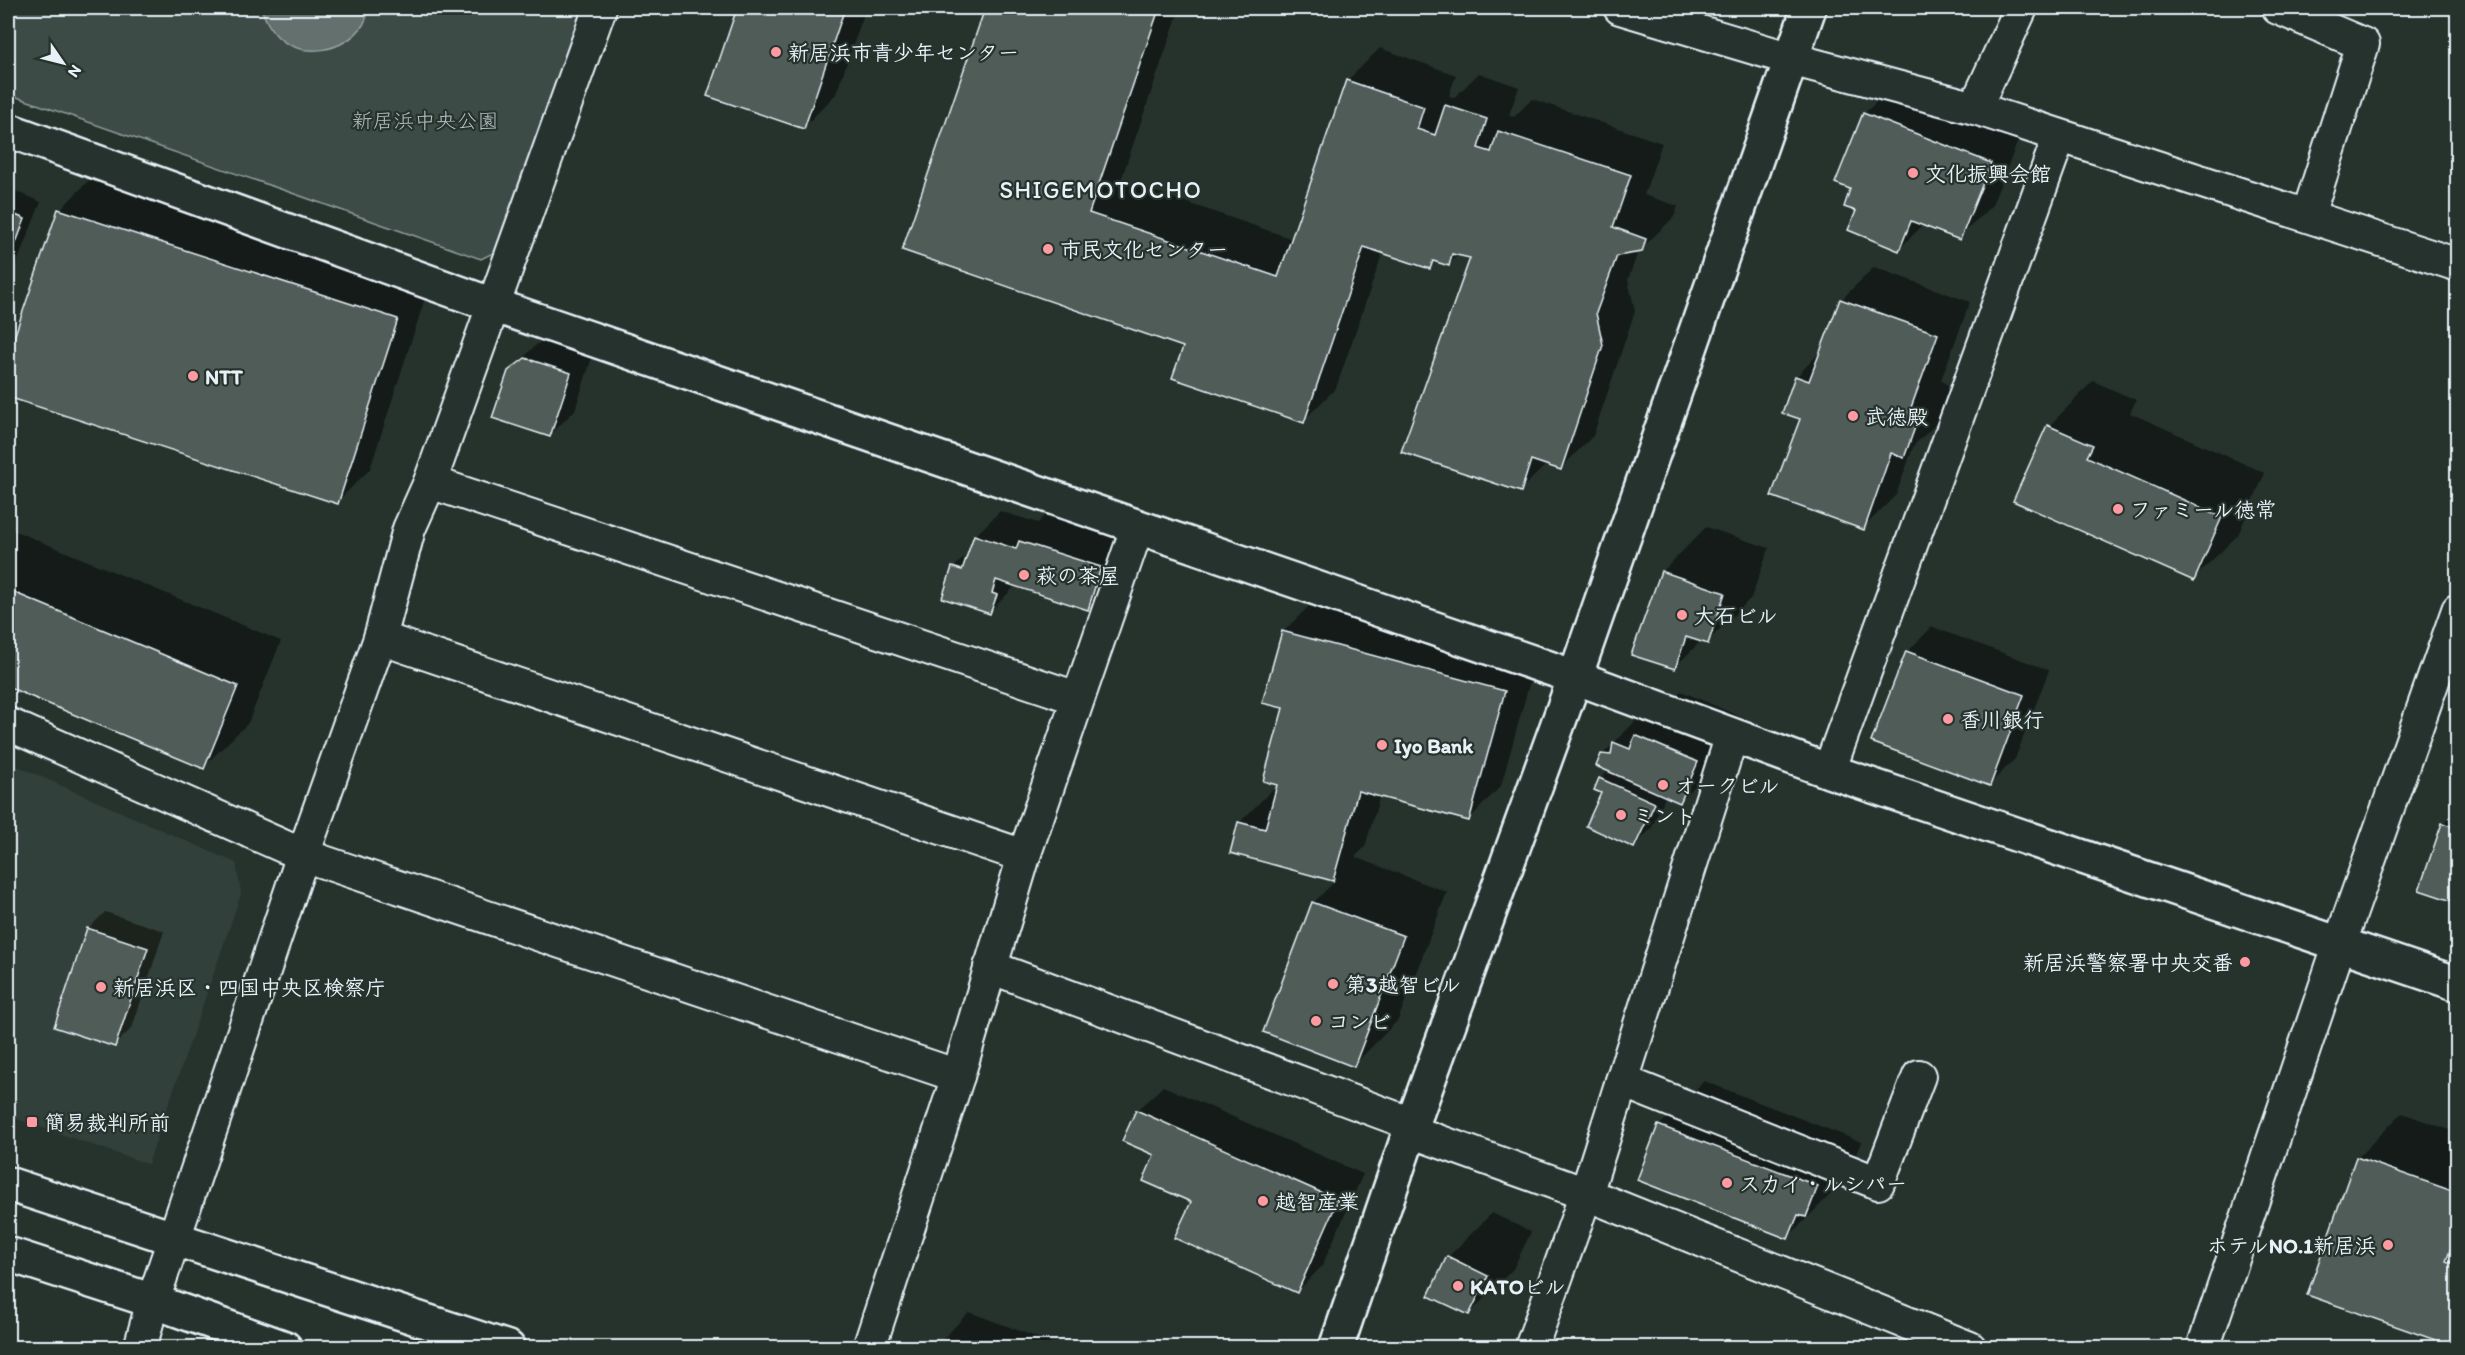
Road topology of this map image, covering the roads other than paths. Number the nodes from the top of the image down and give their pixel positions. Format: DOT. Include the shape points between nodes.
graph roads {
  1 [pos="600,8"];
  2 [pos="1620,8"];
  3 [pos="1809,8"];
  4 [pos="2021,8"];
  5 [pos="2278,8"];
  6 [pos="1791,59"];
  7 [pos="1975,108"];
  8 [pos="8,130"];
  9 [pos="2059,138"];
  10 [pos="2308,215"];
  11 [pos="2457,265"];
  12 [pos="493,305"];
  13 [pos="430,482"];
  14 [pos="1137,528"];
  15 [pos="2457,610"];
  16 [pos="380,638"];
  17 [pos="1575,677"];
  18 [pos="1077,698"];
  19 [pos="8,724"];
  20 [pos="1732,735"];
  21 [pos="1829,771"];
  22 [pos="303,855"];
  23 [pos="1023,855"];
  24 [pos="2340,942"];
  25 [pos="990,967"];
  26 [pos="2457,984"];
  27 [pos="958,1076"];
  28 [pos="1919,1076"];
  29 [pos="1622,1081"];
  30 [pos="1411,1128"];
  31 [pos="8,1184"];
  32 [pos="1586,1194"];
  33 [pos="174,1239"];
  34 [pos="8,1254"];
  35 [pos="153,1301"];
  36 [pos="140,1347"];
  37 [pos="285,1347"];
  38 [pos="508,1347"];
  39 [pos="869,1347"];
  40 [pos="1336,1347"];
  41 [pos="1531,1347"];
  42 [pos="1970,1347"];
  43 [pos="2203,1347"];
  1 -- 12 [label="street"];
  2 -- 6 [label="street"];
  3 -- 6 [label="street"];
  4 -- 7 [label="street"];
  5 -- 10 [label="street" via="2363,44"];
  6 -- 7 [label="street"];
  6 -- 17 [label="street"];
  7 -- 9 [label="street"];
  8 -- 12 [label="street"];
  9 -- 10 [label="street"];
  9 -- 21 [label="street"];
  10 -- 11 [label="street"];
  12 -- 13 [label="street"];
  12 -- 14 [label="street"];
  13 -- 16 [label="street" via="410,529"];
  13 -- 18 [label="street"];
  14 -- 17 [label="street"];
  14 -- 18 [label="street"];
  15 -- 24 [label="street"];
  16 -- 22 [label="street"];
  16 -- 23 [label="street"];
  17 -- 20 [label="street"];
  17 -- 30 [label="street"];
  18 -- 23 [label="street"];
  19 -- 22 [label="street"];
  20 -- 21 [label="street"];
  20 -- 29 [label="street"];
  21 -- 24 [label="street"];
  22 -- 27 [label="street"];
  22 -- 33 [label="street"];
  23 -- 25 [label="street"];
  24 -- 26 [label="street"];
  24 -- 43 [label="street"];
  25 -- 27 [label="street"];
  25 -- 30 [label="street"];
  27 -- 39 [label="street"];
  28 -- 29 [label="street" via="1878,1183"];
  29 -- 32 [label="street"];
  30 -- 32 [label="street"];
  30 -- 40 [label="street"];
  31 -- 33 [label="street"];
  32 -- 41 [label="street"];
  32 -- 42 [label="street"];
  33 -- 35 [label="street"];
  33 -- 38 [label="street"];
  34 -- 35 [label="street"];
  35 -- 36 [label="street"];
  35 -- 37 [label="street"];
}
